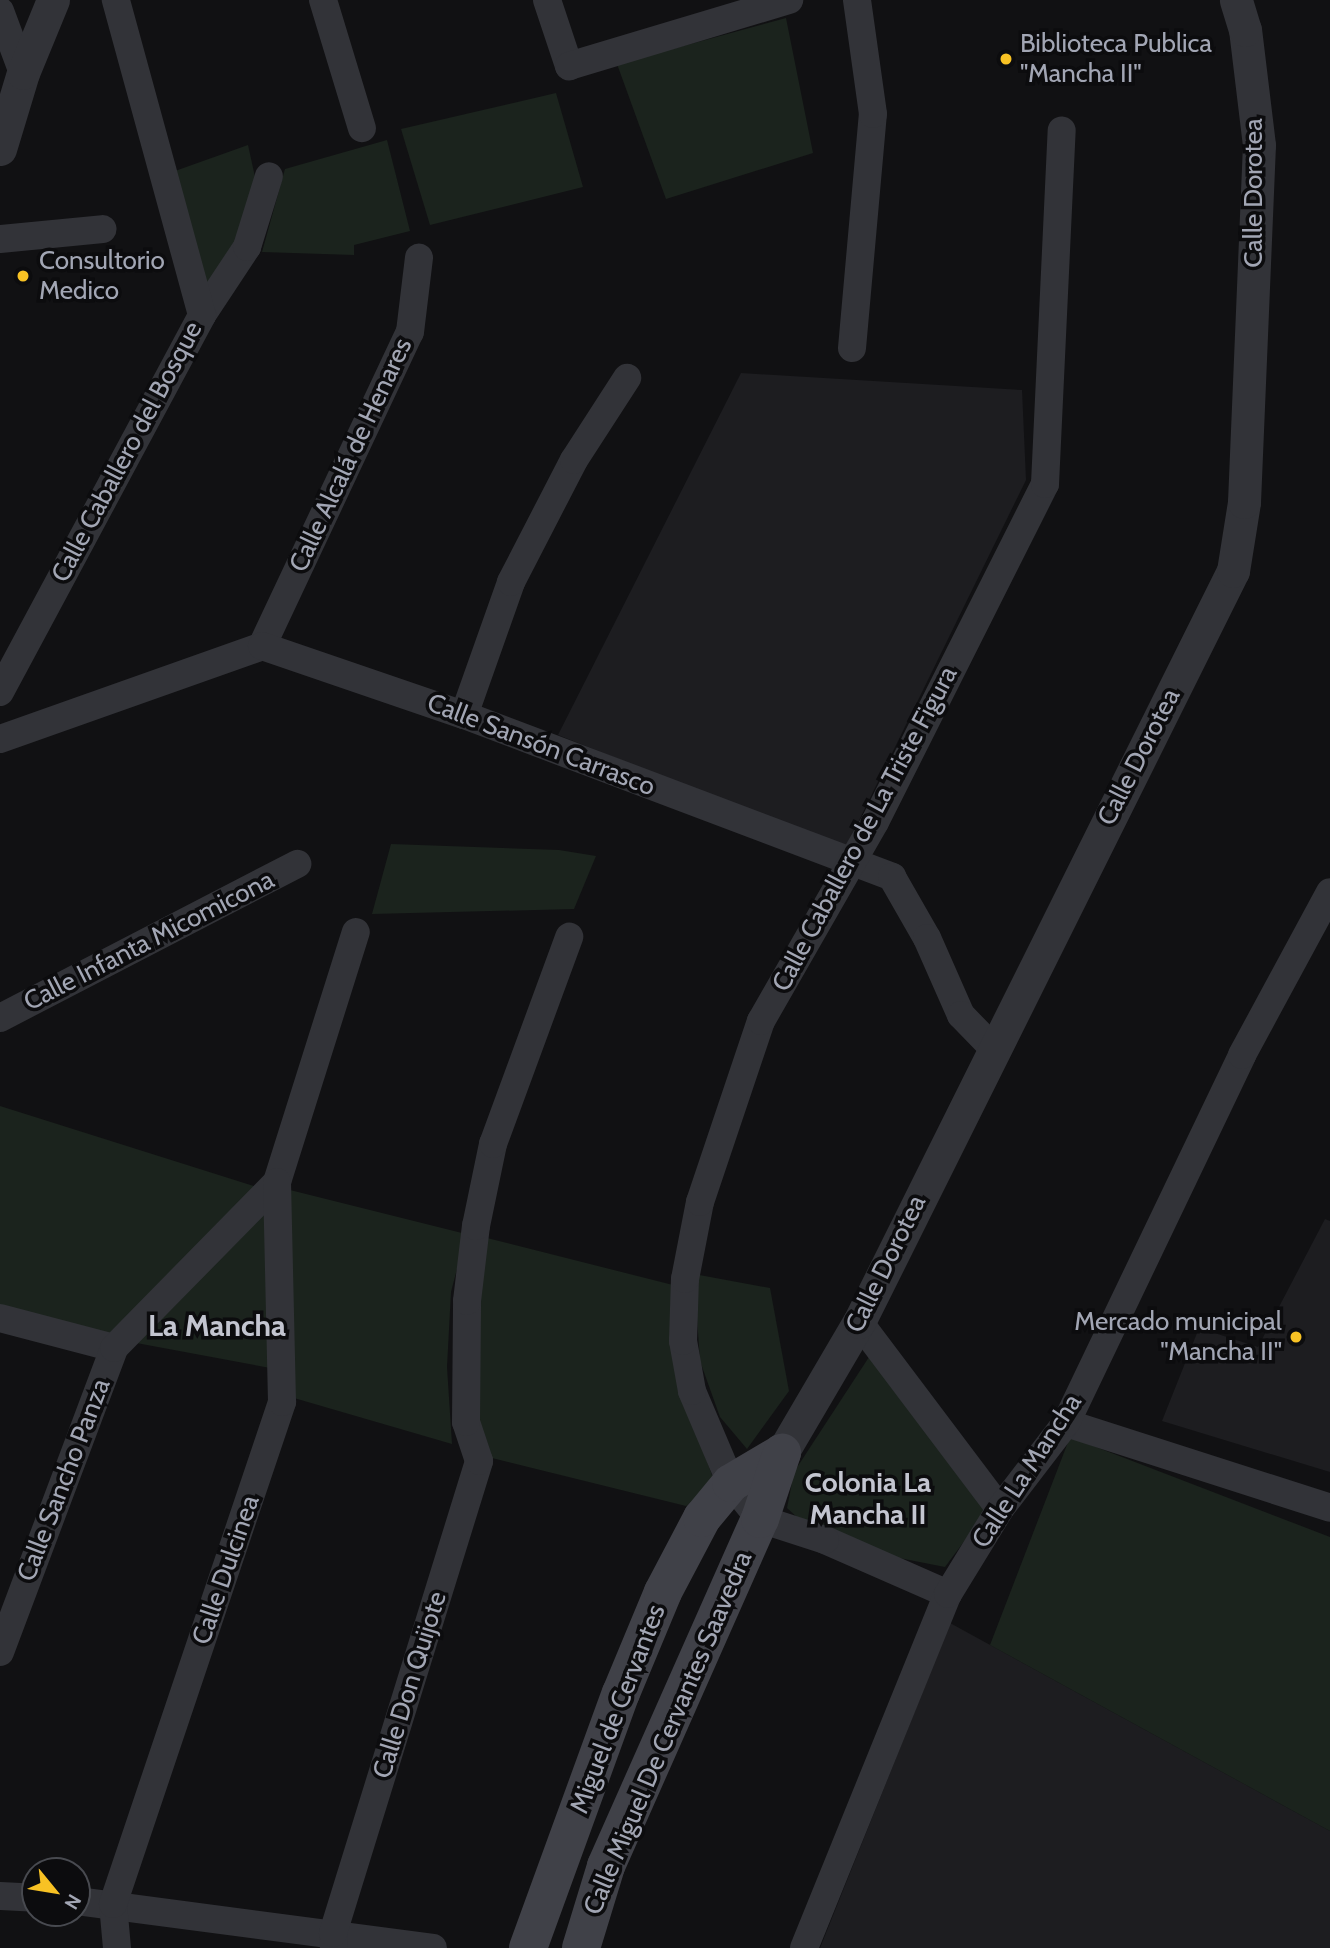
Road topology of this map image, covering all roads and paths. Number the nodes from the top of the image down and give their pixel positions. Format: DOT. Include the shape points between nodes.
graph roads {
  1 [pos="53,0"];
  2 [pos="117,0"];
  3 [pos="323,0"];
  4 [pos="547,0"];
  5 [pos="789,0"];
  6 [pos="858,0"];
  7 [pos="1236,0"];
  8 [pos="0,11"];
  9 [pos="23,73"];
  10 [pos="362,128"];
  11 [pos="1062,130"];
  12 [pos="0,149"];
  13 [pos="269,176"];
  14 [pos="103,229"];
  15 [pos="0,239"];
  16 [pos="419,258"];
  17 [pos="202,315"];
  18 [pos="852,348"];
  19 [pos="627,378"];
  20 [pos="262,646"];
  21 [pos="0,692"];
  22 [pos="464,715"];
  23 [pos="0,739"];
  24 [pos="851,862"];
  25 [pos="297,864"];
  26 [pos="1330,892"];
  27 [pos="356,932"];
  28 [pos="569,937"];
  29 [pos="0,1018"];
  30 [pos="992,1047"];
  31 [pos="276,1182"];
  32 [pos="0,1318"];
  33 [pos="859,1322"];
  34 [pos="114,1348"];
  35 [pos="1066,1423"];
  36 [pos="782,1453"];
  37 [pos="731,1483"];
  38 [pos="1330,1508"];
  39 [pos="1000,1509"];
  40 [pos="760,1519"];
  41 [pos="948,1594"];
  42 [pos="0,1652"];
  43 [pos="0,1896"];
  44 [pos="21,1897"];
  45 [pos="91,1903"];
  46 [pos="113,1904"];
  47 [pos="334,1941"];
  48 [pos="117,1948"];
  49 [pos="433,1948"];
  50 [pos="528,1948"];
  51 [pos="581,1948"];
  52 [pos="804,1948"];
  1 -- 9 [label="street"];
  2 -- 17 [label="street, Calle Caballero del Bosque"];
  3 -- 10 [label="street"];
  4 -- 5 [label="street" via="569,66"];
  6 -- 18 [label="street" via="873,114"];
  7 -- 30 [label="street, Calle Dorotea" via="1245,30 1259,145 1240,544 1233,571"];
  8 -- 9 [label="street"];
  9 -- 12 [label="street"];
  11 -- 24 [label="street, Calle Caballero de La Triste Figura" via="1045,484"];
  13 -- 17 [label="street" via="247,247"];
  14 -- 15 [label="street"];
  16 -- 20 [label="street, Calle Alcalá de Henares" via="410,332"];
  17 -- 21 [label="street, Calle Caballero del Bosque"];
  19 -- 22 [label="street" via="574,460 511,582"];
  20 -- 22 [label="street, Calle Sansón Carrasco"];
  20 -- 23 [label="street"];
  22 -- 24 [label="street, Calle Sansón Carrasco"];
  24 -- 30 [label="street, Calle Sansón Carrasco" via="892,877 927,938 961,1015"];
  24 -- 37 [label="street, Calle Caballero de La Triste Figura" via="761,1021 700,1202 685,1279 683,1340 692,1391"];
  25 -- 29 [label="street, Calle Infanta Micomicona"];
  26 -- 35 [label="street, Calle La Mancha" via="1242,1055"];
  27 -- 31 [label="street"];
  28 -- 47 [label="street, Calle Don Quijote" via="493,1144 467,1301 466,1422 480,1461"];
  30 -- 33 [label="street, Calle Dorotea"];
  31 -- 34 [label="street"];
  31 -- 46 [label="street, Calle Dulcinea" via="282,1402"];
  32 -- 34 [label="street"];
  33 -- 36 [label="street, Calle Dorotea"];
  33 -- 39 [label="street"];
  34 -- 42 [label="street, Calle Sancho Panza"];
  35 -- 38 [label="street"];
  35 -- 39 [label="street, Calle La Mancha"];
  36 -- 37 [label="main road, Calle Dorotea"];
  36 -- 40 [label="main road, Calle Dorotea"];
  37 -- 40 [label="street, Calle Caballero de La Triste Figura"];
  37 -- 50 [label="main road, Miguel de Cervantes" via="702,1518 663,1592"];
  39 -- 41 [label="street, Calle La Mancha"];
  40 -- 41 [label="street" via="825,1540"];
  40 -- 51 [label="main road, Calle Miguel De Cervantes Saavedra" via="606,1866"];
  41 -- 52 [label="street, Calle La Mancha"];
  43 -- 44 [label="street"];
  45 -- 46 [label="street"];
  46 -- 47 [label="street"];
  46 -- 48 [label="street, Calle Dulcinea"];
  47 -- 49 [label="street"];
}
